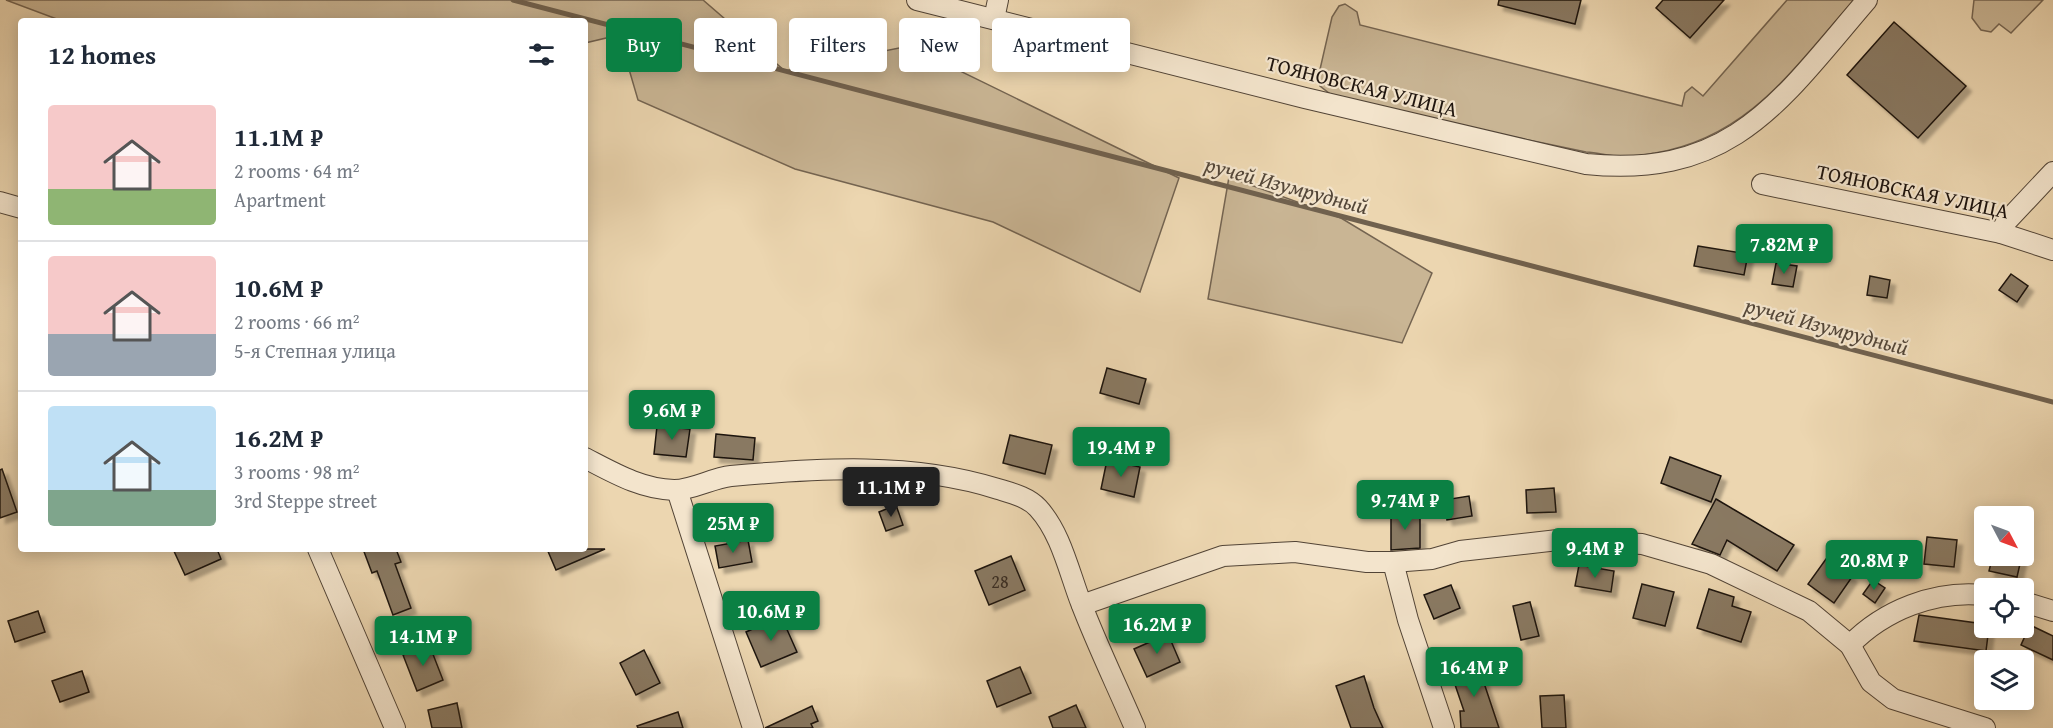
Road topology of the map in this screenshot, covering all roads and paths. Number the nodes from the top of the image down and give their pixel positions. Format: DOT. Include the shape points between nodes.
graph roads {
  1 [pos="917,0"];
  2 [pos="1867,0"];
  3 [pos="996,9"];
  4 [pos="2053,171"];
  5 [pos="1762,184"];
  6 [pos="0,202"];
  7 [pos="18,207"];
  8 [pos="2001,232"];
  9 [pos="2053,250"];
  10 [pos="588,460"];
  11 [pos="677,490"];
  12 [pos="319,552"];
  13 [pos="1393,562"];
  14 [pos="1974,594"];
  15 [pos="1082,605"];
  16 [pos="2034,605"];
  17 [pos="2053,611"];
  18 [pos="1850,645"];
  19 [pos="395,728"];
  20 [pos="753,728"];
  21 [pos="1135,728"];
  22 [pos="1444,728"];
  23 [pos="1985,728"];
  1 -- 3 [label="street, ТОЯНОВСКАЯ УЛИЦА"];
  2 -- 3 [label="street, ТОЯНОВСКАЯ УЛИЦА" via="1783,98 1756,123 1729,141 1673,162 1619,168 1586,164 1294,95"];
  4 -- 8 [label="street"];
  5 -- 8 [label="street, ТОЯНОВСКАЯ УЛИЦА"];
  6 -- 7 [label="street"];
  8 -- 9 [label="street, ТОЯНОВСКАЯ УЛИЦА"];
  10 -- 11 [label="street" via="651,488"];
  11 -- 15 [label="street" via="728,477 847,470 964,478 1021,496 1036,505 1060,544"];
  11 -- 20 [label="street"];
  12 -- 19 [label="street"];
  13 -- 15 [label="street" via="1295,552 1223,556"];
  13 -- 18 [label="street" via="1432,560 1460,551 1558,540 1642,544 1711,564 1753,583 1809,611"];
  13 -- 22 [label="street"];
  14 -- 18 [label="street" via="1898,609 1869,626"];
  15 -- 21 [label="street"];
  16 -- 17 [label="street"];
  18 -- 23 [label="street" via="1870,682 1893,699"];
}
